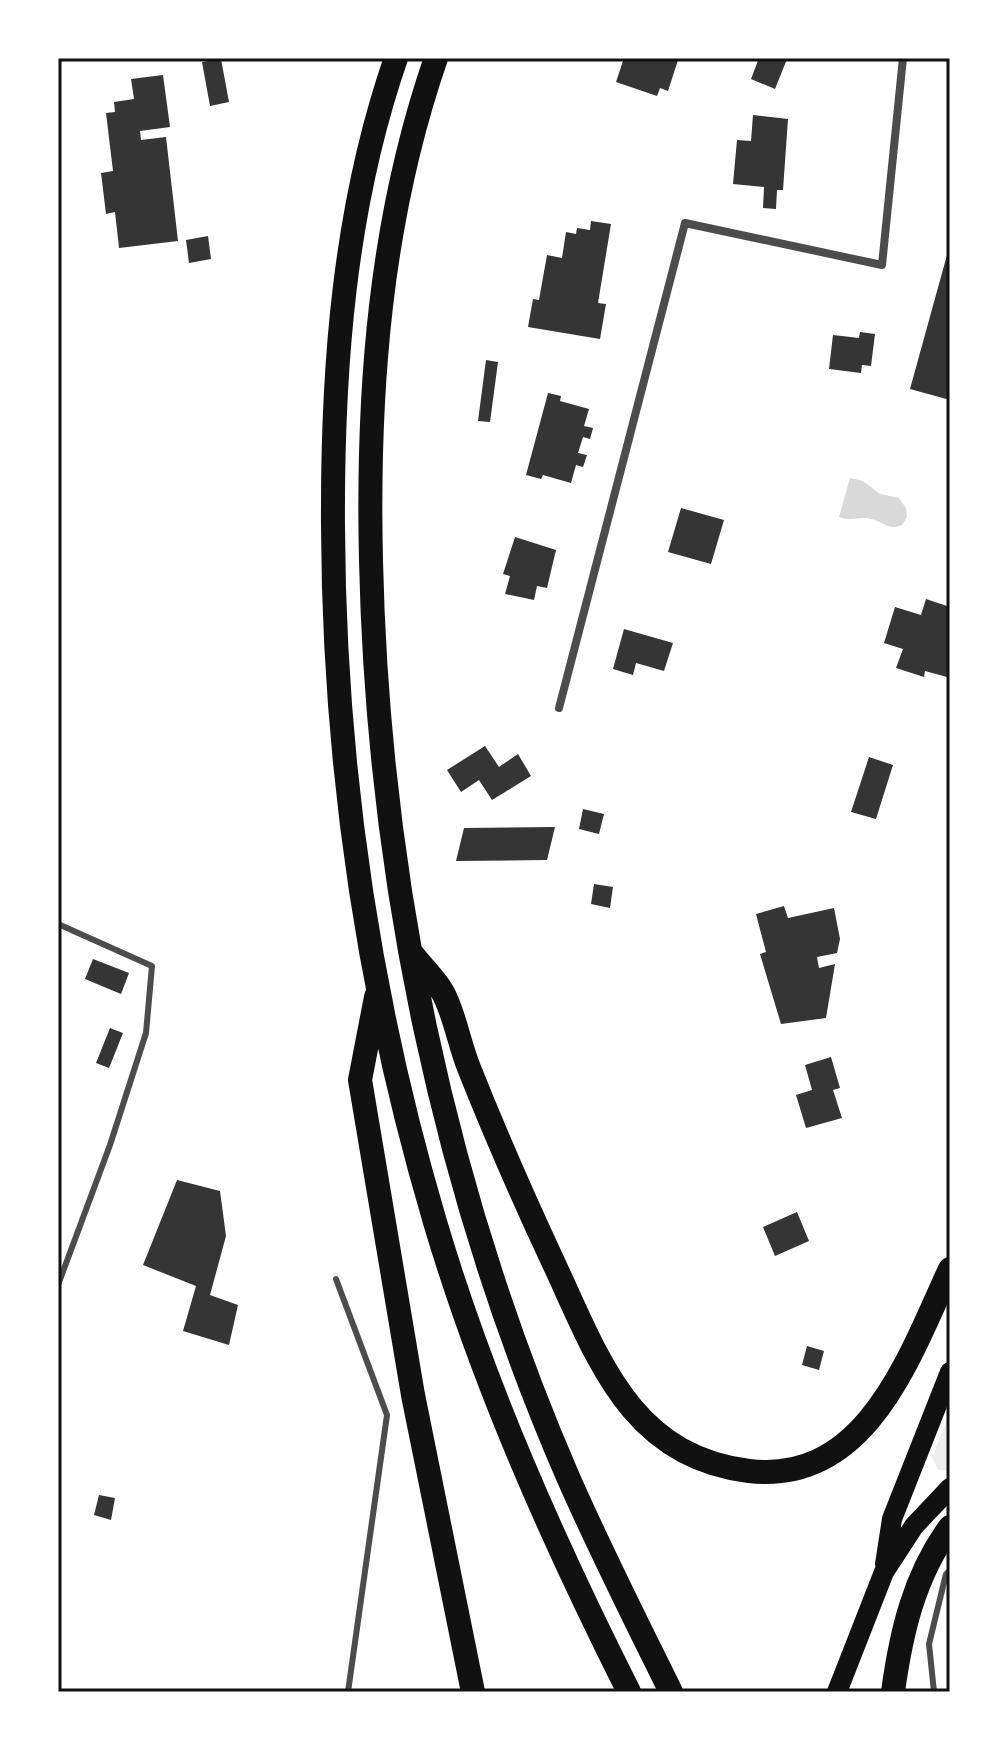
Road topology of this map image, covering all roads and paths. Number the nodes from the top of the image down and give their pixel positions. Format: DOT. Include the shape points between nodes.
graph roads {
  1 [pos="396,58"];
  2 [pos="436,58"];
  3 [pos="903,58"];
  4 [pos="559,708"];
  5 [pos="58,924"];
  6 [pos="410,951"];
  7 [pos="378,986"];
  8 [pos="950,1269"];
  9 [pos="336,1279"];
  10 [pos="58,1285"];
  11 [pos="950,1372"];
  12 [pos="950,1488"];
  13 [pos="950,1527"];
  14 [pos="950,1570"];
  15 [pos="884,1572"];
  16 [pos="348,1692"];
  17 [pos="473,1692"];
  18 [pos="629,1692"];
  19 [pos="671,1692"];
  20 [pos="837,1692"];
  21 [pos="893,1692"];
  22 [pos="934,1692"];
  1 -- 7 [label="highway" via="350,250 334,400 337,694"];
  2 -- 6 [label="highway" via="404,163 389,239 371,432 375,686"];
  3 -- 4 [label="street" via="882,265 685,223"];
  5 -- 10 [label="lane" via="152,966 146,1033"];
  6 -- 8 [label="highway" via="446,997 456,1036 504,1154 598,1361 631,1409 685,1453 713,1466 758,1472 811,1465 841,1449 901,1375"];
  6 -- 19 [label="highway" via="444,1111 505,1312 567,1475"];
  7 -- 17 [label="highway" via="360,1080 413,1395"];
  7 -- 18 [label="highway" via="435,1222 466,1315 533,1487"];
  9 -- 16 [label="lane" via="387,1415"];
  11 -- 15 [label="main road" via="892,1519"];
  12 -- 15 [label="main road" via="914,1526"];
  13 -- 21 [label="highway" via="912,1598"];
  14 -- 22 [label="lane" via="929,1644"];
  15 -- 20 [label="main road"];
}
